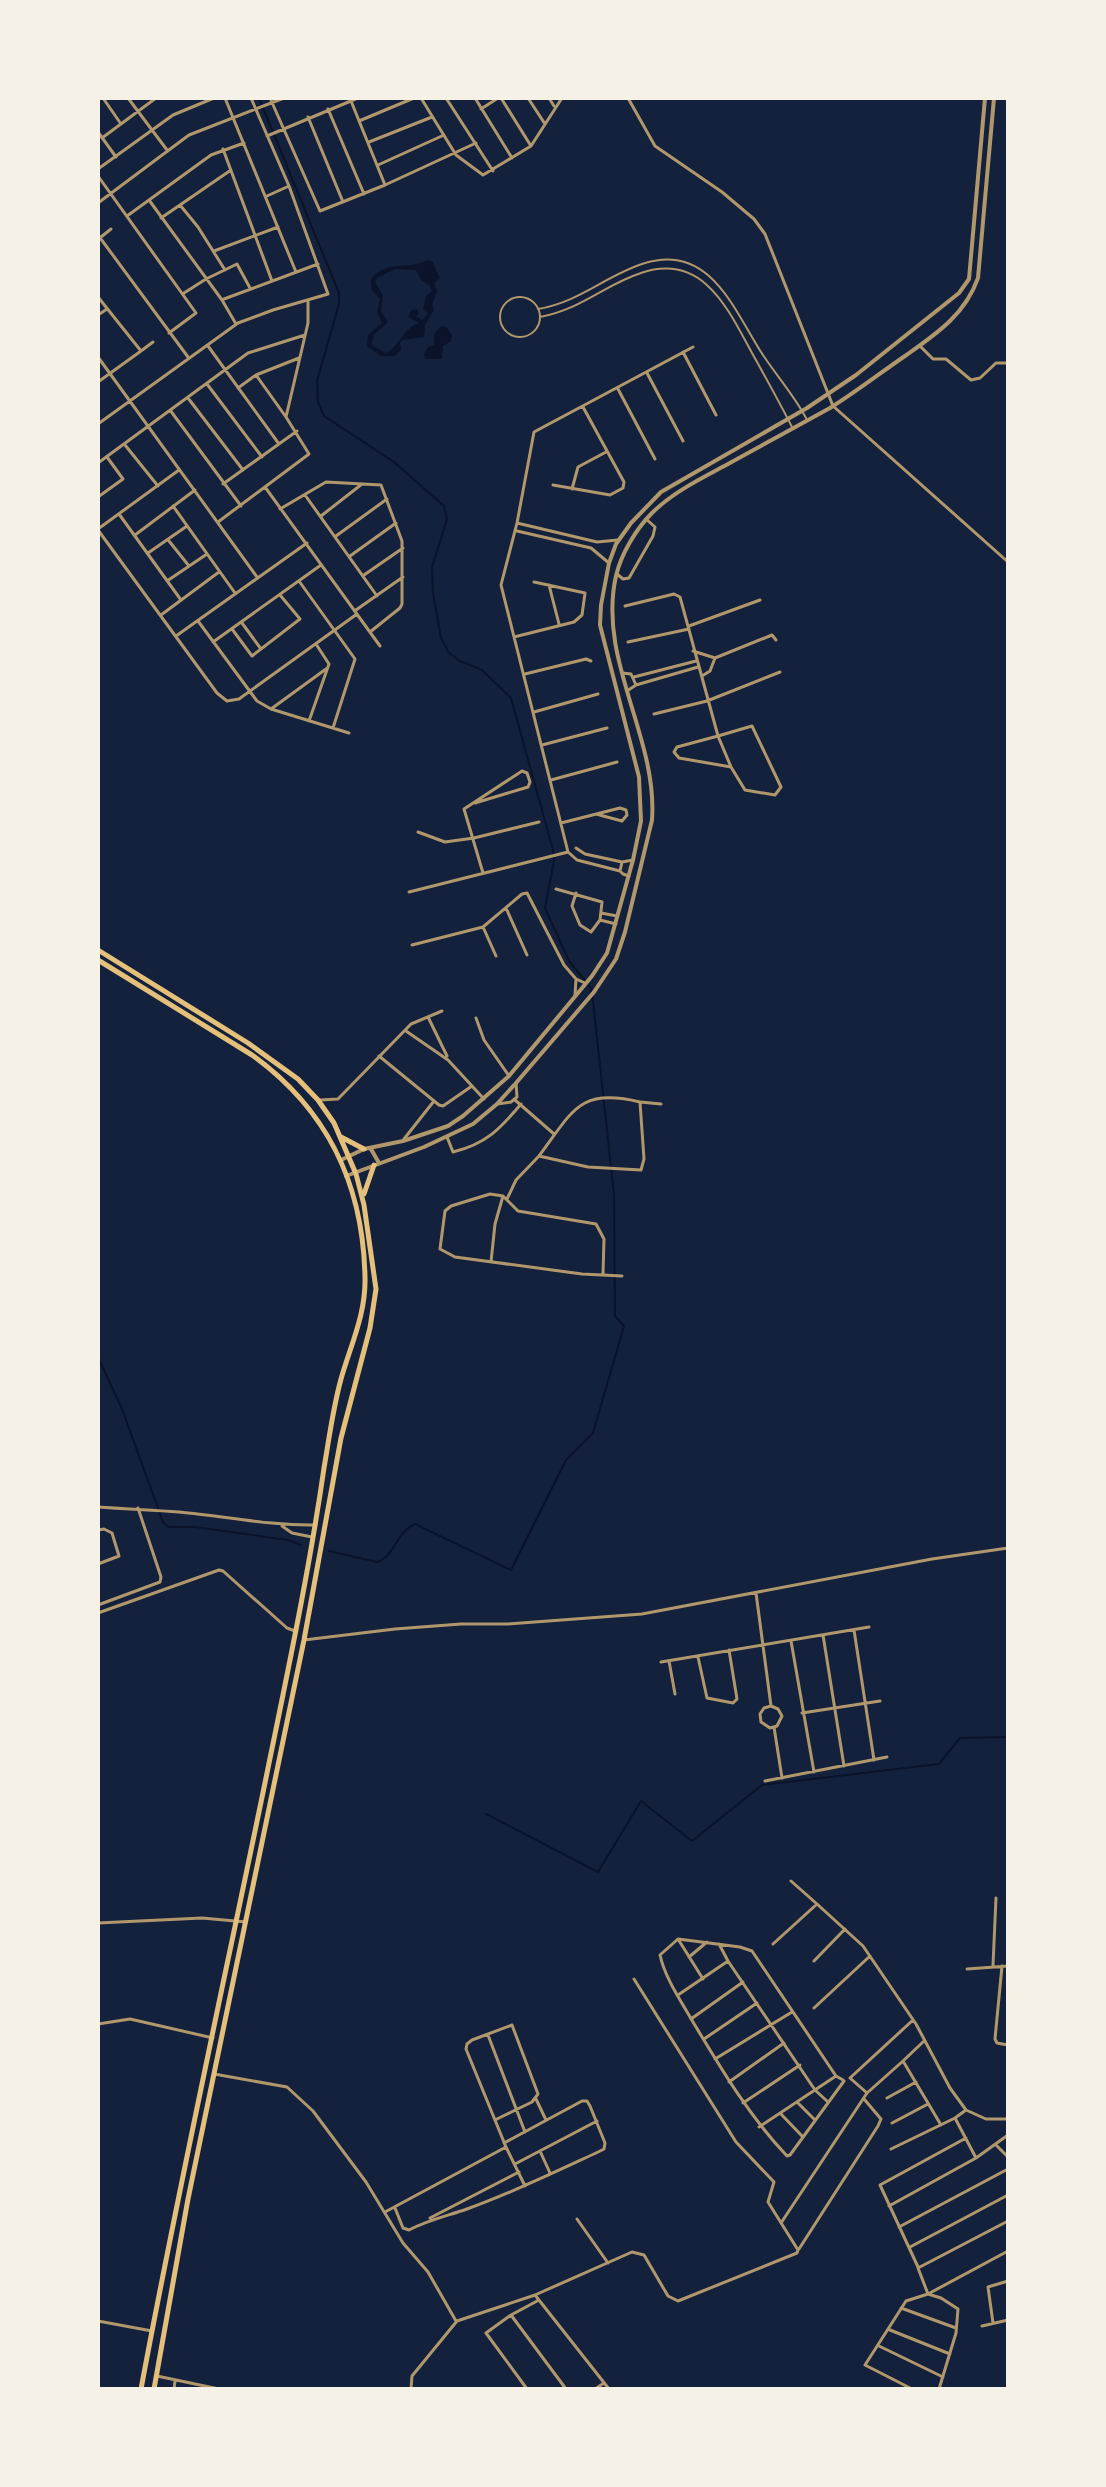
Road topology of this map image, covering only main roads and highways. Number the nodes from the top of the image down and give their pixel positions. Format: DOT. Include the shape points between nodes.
graph roads {
  1 [pos="98,950"];
  2 [pos="98,960"];
  3 [pos="340,1137"];
  4 [pos="367,1149"];
  5 [pos="376,1164"];
  6 [pos="364,1205"];
  7 [pos="141,2389"];
  8 [pos="154,2389"];
  1 -- 3 [label="highway" via="298,1079"];
  2 -- 7 [label="highway" via="271,1069 308,1103 346,1176 360,1233 364,1300 341,1381"];
  3 -- 4 [label="highway"];
  3 -- 6 [label="highway"];
  5 -- 6 [label="highway" via="364,1190"];
  6 -- 8 [label="highway" via="374,1274 373,1313 341,1438"];
}
